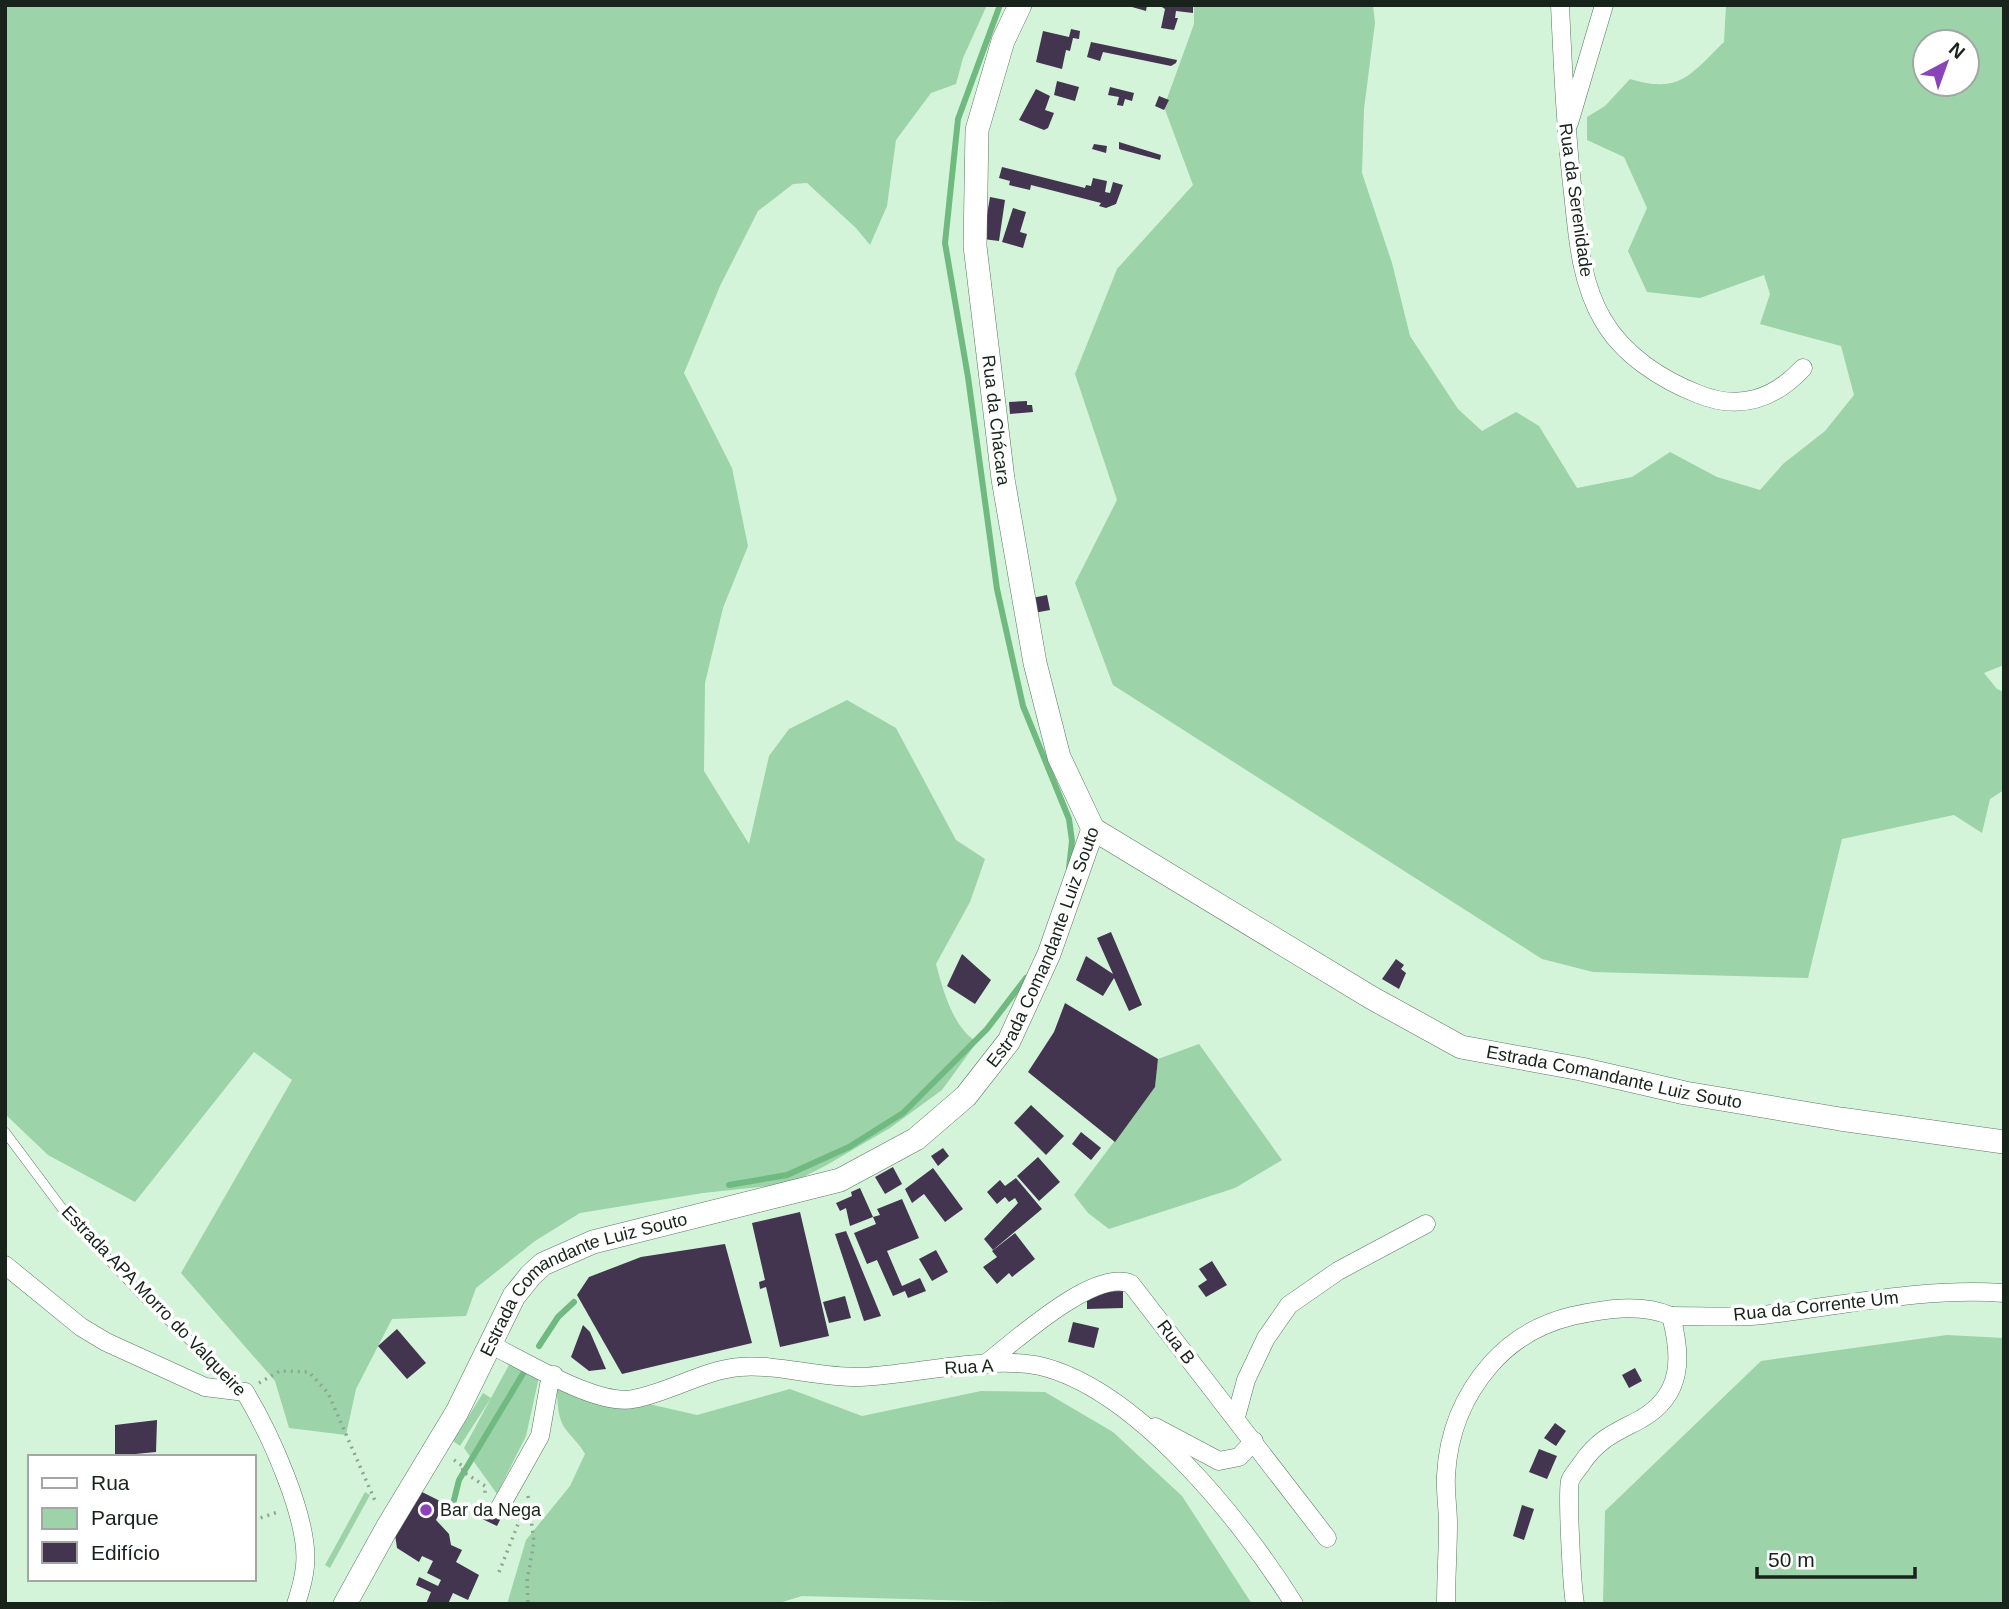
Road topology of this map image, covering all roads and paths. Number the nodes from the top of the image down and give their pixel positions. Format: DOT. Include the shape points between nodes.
graph roads {
  1 [pos="1020,5"];
  2 [pos="1560,5"];
  3 [pos="1604,5"];
  4 [pos="1565,133"];
  5 [pos="1803,368"];
  6 [pos="1093,829"];
  7 [pos="5,1132"];
  8 [pos="2004,1142"];
  9 [pos="1426,1224"];
  10 [pos="5,1265"];
  11 [pos="2004,1293"];
  12 [pos="1671,1316"];
  13 [pos="491,1345"];
  14 [pos="984,1365"];
  15 [pos="554,1375"];
  16 [pos="245,1392"];
  17 [pos="1236,1417"];
  18 [pos="1138,1418"];
  19 [pos="1254,1441"];
  20 [pos="462,1471"];
  21 [pos="294,1507"];
  22 [pos="499,1509"];
  23 [pos="256,1519"];
  24 [pos="387,1528"];
  25 [pos="1327,1538"];
  26 [pos="499,1572"];
  27 [pos="296,1604"];
  28 [pos="345,1604"];
  29 [pos="528,1604"];
  30 [pos="1294,1604"];
  31 [pos="1446,1604"];
  32 [pos="1575,1604"];
  1 -- 6 [label="street, Rua da Chácara" via="1003,41 977,130 976,259 1003,479 1035,663 1059,757"];
  2 -- 4 [label="street, Rua da Serenidade"];
  3 -- 4 [label="street"];
  4 -- 5 [label="street, Rua da Serenidade" via="1586,283 1603,322 1636,357 1671,384 1705,397 1744,401 1766,398 1787,386"];
  6 -- 8 [label="street, Estrada Comandante Luiz Souto" via="1461,1047 1698,1095"];
  6 -- 13 [label="street, Estrada Comandante Luiz Souto" via="1022,1016 990,1069 940,1119 916,1139 840,1180 593,1242 543,1264 514,1296"];
  7 -- 16 [label="lane, Estrada APA Morro do Valqueire" via="67,1214 142,1295"];
  9 -- 17 [label="street" via="1338,1271 1289,1305 1266,1338 1246,1380"];
  10 -- 16 [label="street" via="106,1342 205,1387"];
  11 -- 12 [label="street, Rua da Corrente Um" via="1912,1296 1759,1315"];
  12 -- 31 [label="street" via="1627,1308 1547,1322 1499,1355 1472,1386 1455,1422 1446,1475"];
  12 -- 32 [label="street" via="1680,1350 1667,1393 1641,1418 1614,1430 1587,1455 1570,1481"];
  13 -- 15 [label="street, Rua A"];
  13 -- 24 [label="street, Estrada Comandante Luiz Souto" via="457,1412"];
  14 -- 15 [label="street, Rua A" via="836,1377 762,1366 734,1368 631,1400 604,1396"];
  14 -- 17 [label="street, Rua B" via="1097,1285 1122,1280 1131,1284"];
  14 -- 18 [label="street, Rua A" via="1038,1366 1078,1380"];
  15 -- 22 [label="street" via="540,1436"];
  16 -- 21 [label="street, Estrada APA Morro do Valqueire" via="271,1440"];
  16 -- 24 [label="path" via="280,1371 309,1372 328,1393"];
  17 -- 19 [label="street, Rua B"];
  18 -- 19 [label="street" via="1219,1461 1240,1457"];
  18 -- 30 [label="street, Rua A" via="1258,1550"];
  19 -- 25 [label="street, Rua B"];
  20 -- 22 [label="path" via="485,1486 488,1503"];
  21 -- 23 [label="path"];
  21 -- 27 [label="street, Estrada APA Morro do Valqueire" via="305,1546"];
  24 -- 28 [label="street, Estrada Comandante Luiz Souto"];
  26 -- 29 [label="path" via="528,1499 534,1542"];
}
